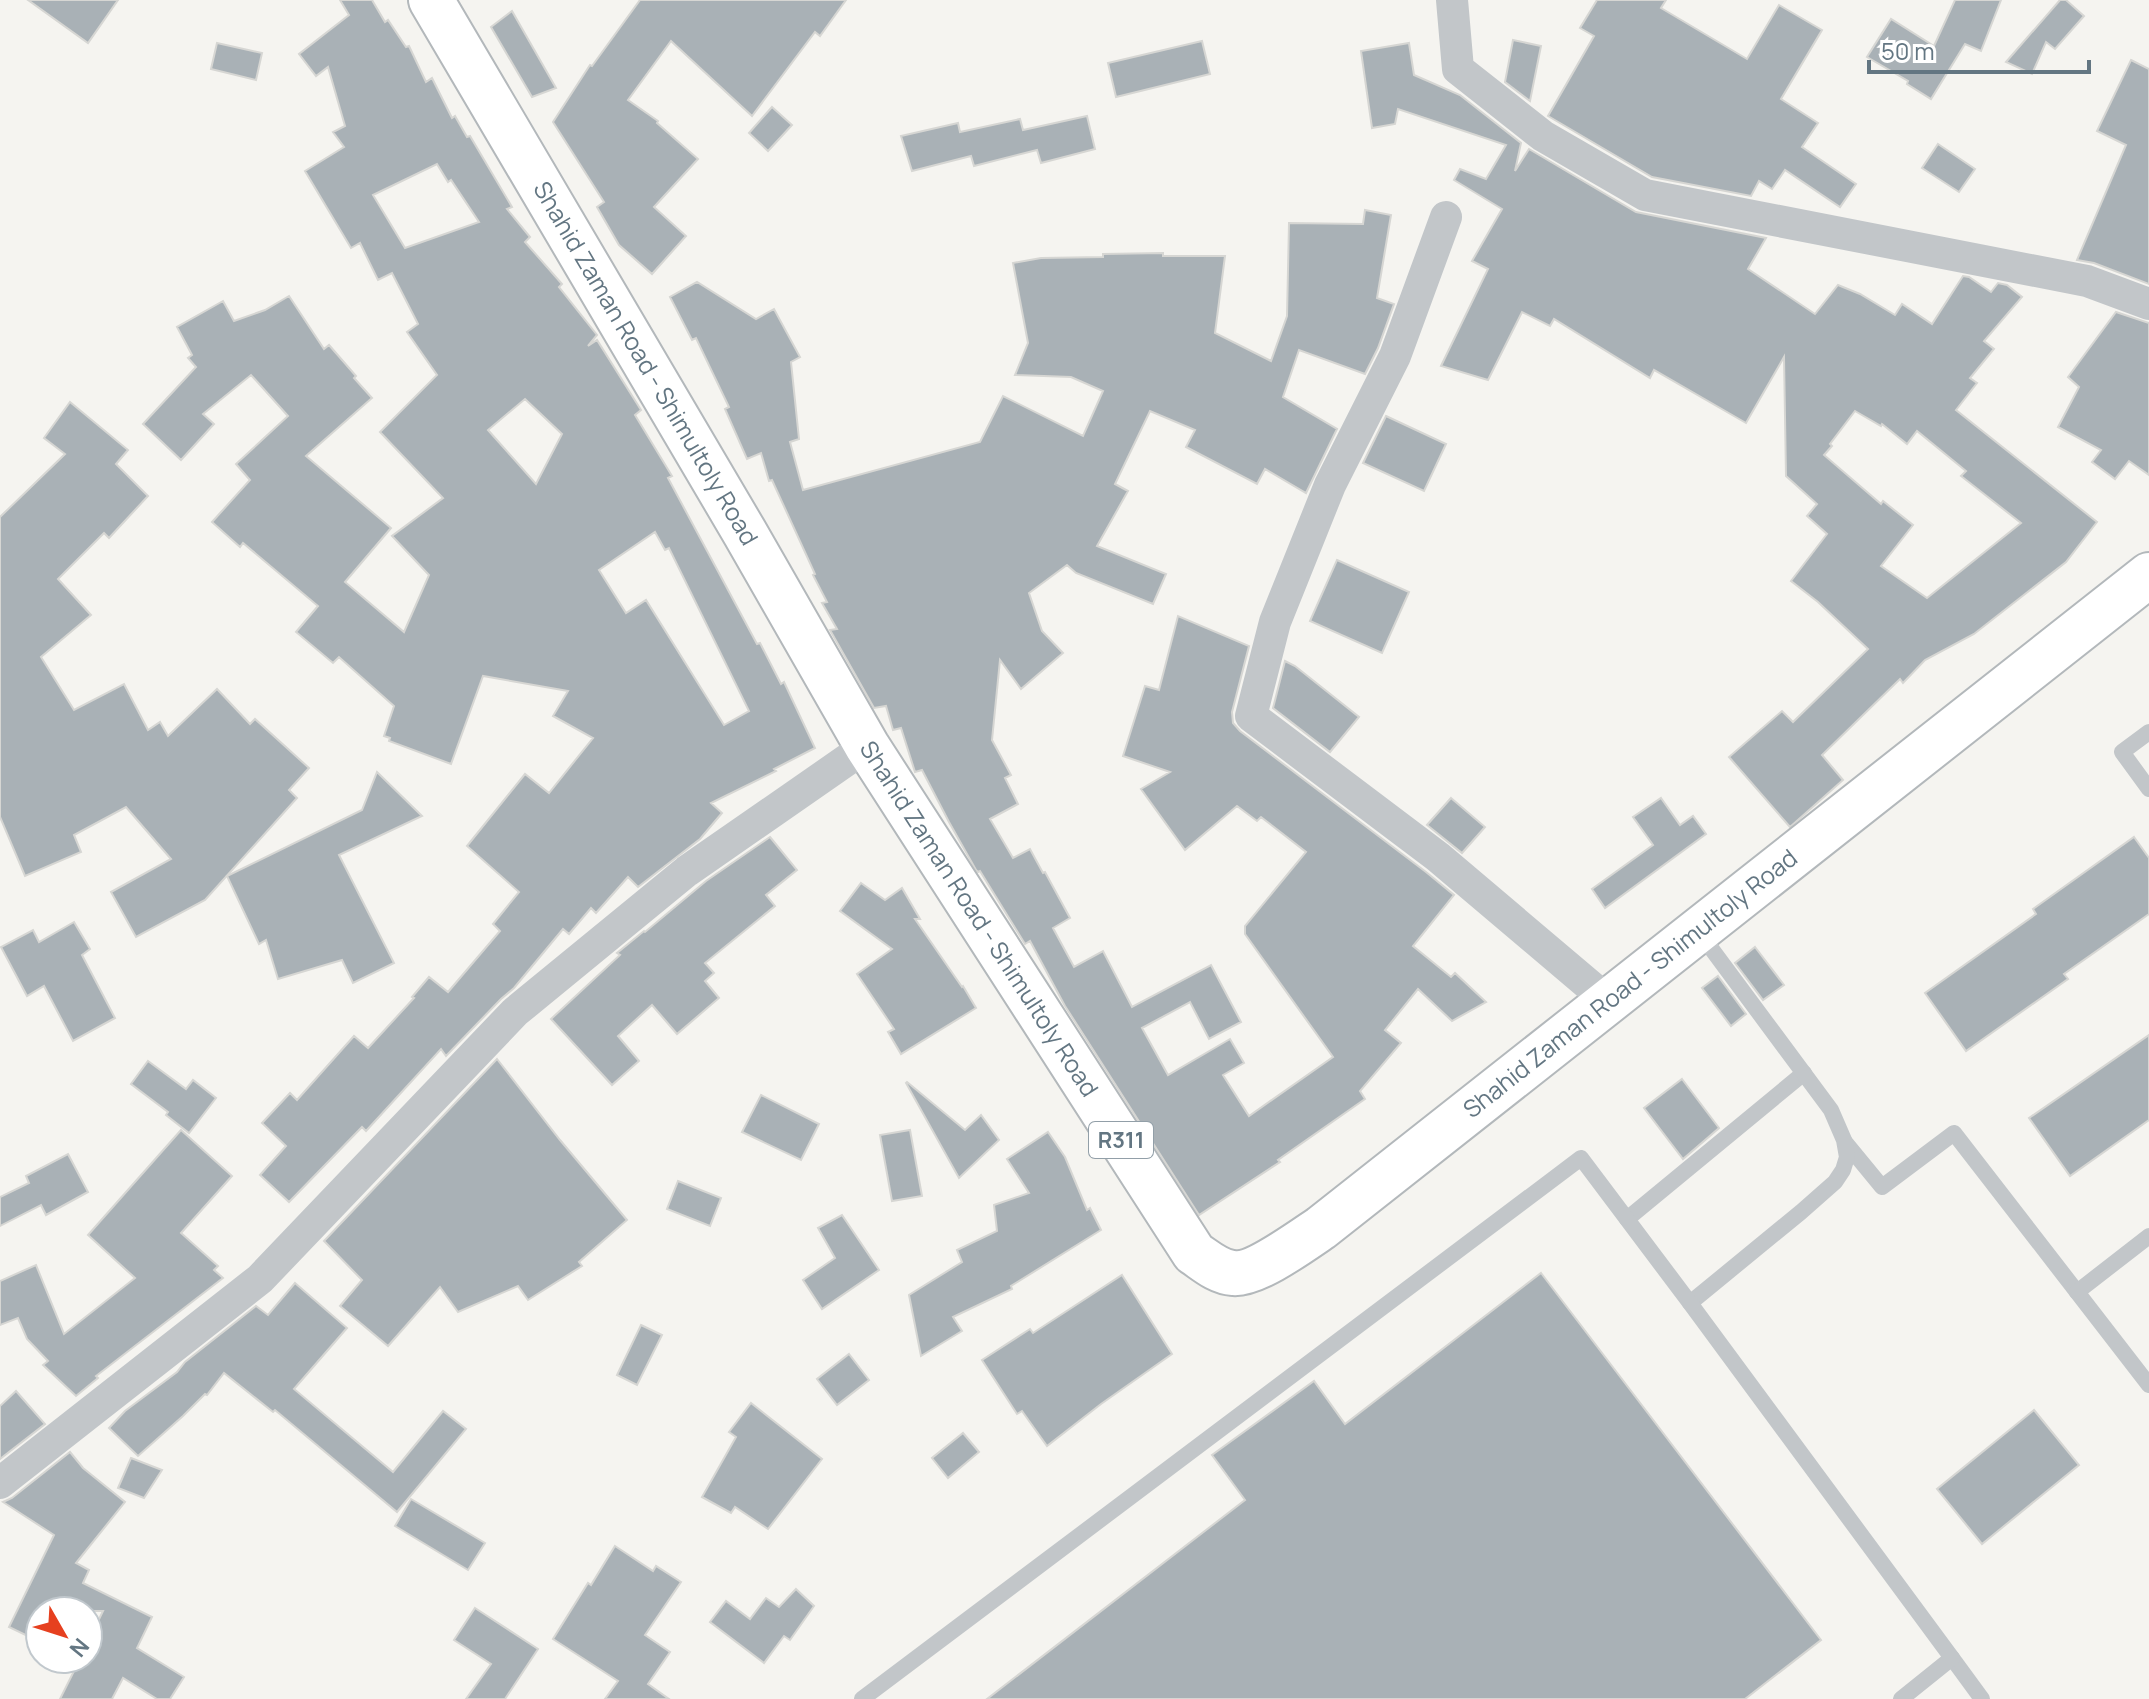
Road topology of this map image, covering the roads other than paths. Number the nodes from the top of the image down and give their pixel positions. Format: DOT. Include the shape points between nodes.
graph roads {
  1 [pos="431,0"];
  2 [pos="1452,0"];
  3 [pos="1446,217"];
  4 [pos="2149,304"];
  5 [pos="2149,575"];
  6 [pos="2149,732"];
  7 [pos="867,746"];
  8 [pos="2149,789"];
  9 [pos="1698,931"];
  10 [pos="1608,1001"];
  11 [pos="1804,1073"];
  12 [pos="1844,1140"];
  13 [pos="1627,1219"];
  14 [pos="2149,1236"];
  15 [pos="2077,1292"];
  16 [pos="1690,1303"];
  17 [pos="2149,1385"];
  18 [pos="0,1483"];
  19 [pos="1952,1658"];
  20 [pos="862,1699"];
  21 [pos="1901,1699"];
  22 [pos="1982,1699"];
  1 -- 7 [label="main road, Shahid Zaman Road - Shimultoly Road / R311"];
  2 -- 4 [label="street" via="1458,69 1543,136 1645,195 2087,281"];
  3 -- 10 [label="street" via="1395,356 1330,485 1275,622 1251,716 1438,857"];
  5 -- 9 [label="main road, Shahid Zaman Road - Shimultoly Road / R311"];
  6 -- 8 [label="lane" via="2122,752"];
  7 -- 10 [label="main road, Shahid Zaman Road - Shimultoly Road / R311" via="1194,1253 1235,1274 1259,1266 1321,1228"];
  7 -- 18 [label="street" via="687,871 515,1012 260,1279"];
  9 -- 10 [label="main road, Shahid Zaman Road - Shimultoly Road / R311"];
  9 -- 11 [label="lane"];
  11 -- 12 [label="lane" via="1831,1110"];
  11 -- 13 [label="lane"];
  12 -- 15 [label="lane" via="1882,1187 1954,1133"];
  12 -- 16 [label="lane" via="1847,1157 1835,1182"];
  13 -- 16 [label="lane"];
  13 -- 20 [label="lane" via="1581,1158"];
  14 -- 15 [label="lane"];
  15 -- 17 [label="lane"];
  16 -- 19 [label="lane"];
  19 -- 21 [label="lane"];
  19 -- 22 [label="lane"];
}
